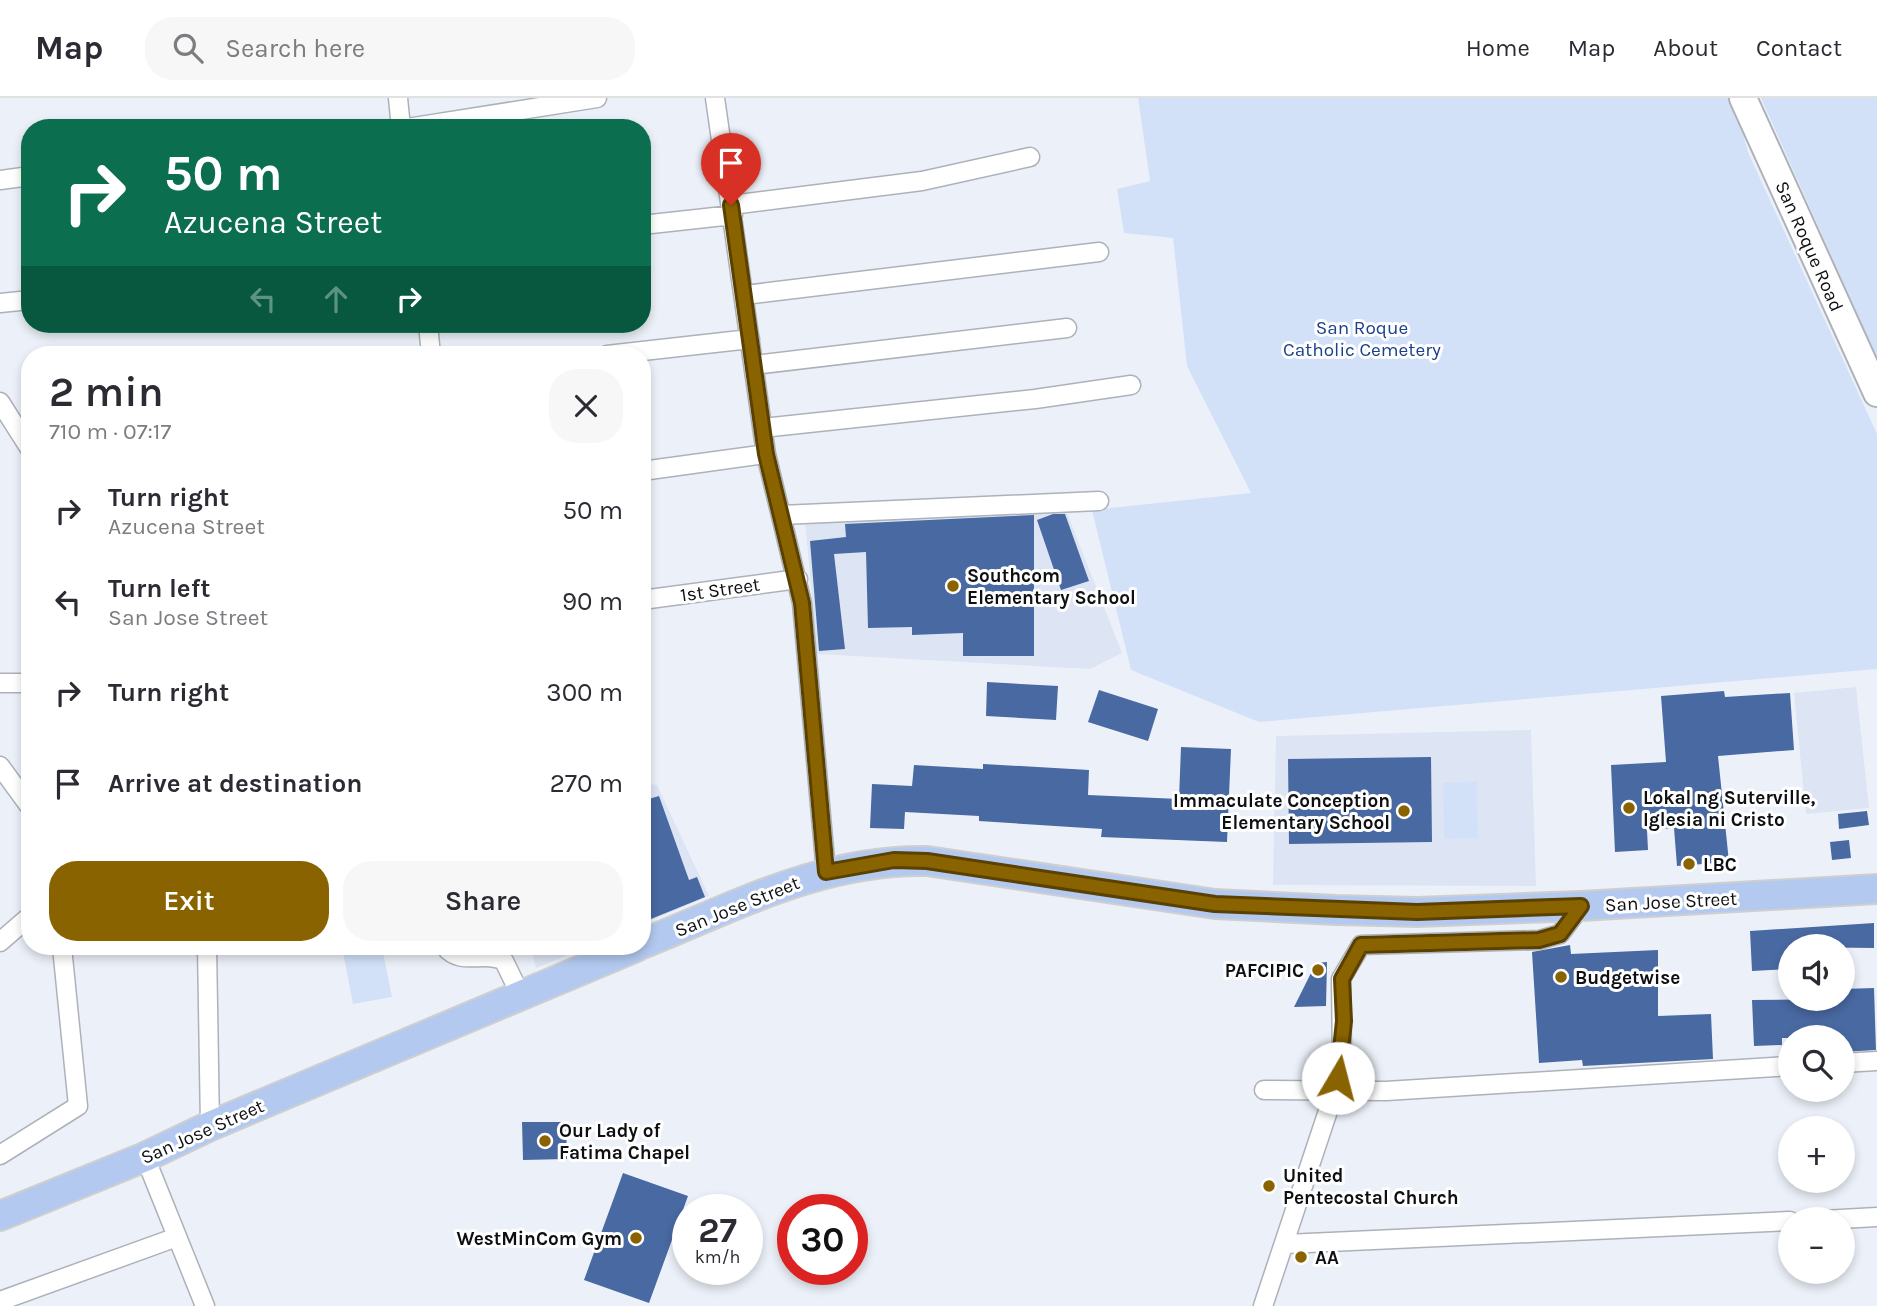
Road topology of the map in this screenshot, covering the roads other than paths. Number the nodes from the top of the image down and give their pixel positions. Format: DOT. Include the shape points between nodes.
graph roads {
  1 [pos="398,98"];
  2 [pos="597,98"];
  3 [pos="715,98"];
  4 [pos="1743,98"];
  5 [pos="400,119"];
  6 [pos="464,119"];
  7 [pos="1030,158"];
  8 [pos="21,177"];
  9 [pos="0,180"];
  10 [pos="732,210"];
  11 [pos="651,224"];
  12 [pos="1098,252"];
  13 [pos="745,295"];
  14 [pos="21,301"];
  15 [pos="0,303"];
  16 [pos="1067,328"];
  17 [pos="750,339"];
  18 [pos="651,350"];
  19 [pos="754,365"];
  20 [pos="1131,385"];
  21 [pos="1877,393"];
  22 [pos="0,402"];
  23 [pos="21,428"];
  24 [pos="762,428"];
  25 [pos="21,432"];
  26 [pos="0,436"];
  27 [pos="766,454"];
  28 [pos="651,470"];
  29 [pos="1099,501"];
  30 [pos="781,515"];
  31 [pos="798,579"];
  32 [pos="651,599"];
  33 [pos="0,683"];
  34 [pos="21,683"];
  35 [pos="0,766"];
  36 [pos="21,795"];
  37 [pos="826,872"];
  38 [pos="1877,889"];
  39 [pos="1581,906"];
  40 [pos="21,924"];
  41 [pos="651,940"];
  42 [pos="0,942"];
  43 [pos="63,955"];
  44 [pos="207,955"];
  45 [pos="456,955"];
  46 [pos="616,955"];
  47 [pos="520,994"];
  48 [pos="1877,1061"];
  49 [pos="1855,1062"];
  50 [pos="1778,1067"];
  51 [pos="1264,1090"];
  52 [pos="1334,1093"];
  53 [pos="210,1126"];
  54 [pos="0,1156"];
  55 [pos="145,1157"];
  56 [pos="0,1216"];
  57 [pos="1877,1217"];
  58 [pos="1855,1218"];
  59 [pos="1778,1222"];
  60 [pos="177,1237"];
  61 [pos="1286,1244"];
  62 [pos="0,1301"];
  63 [pos="205,1304"];
  64 [pos="1263,1306"];
  1 -- 5 [label="street"];
  2 -- 6 [label="street"];
  3 -- 10 [label="street"];
  4 -- 21 [label="main road, San Roque Road"];
  7 -- 10 [label="street" via="922,181"];
  8 -- 9 [label="street"];
  10 -- 11 [label="street"];
  10 -- 13 [label="street"];
  12 -- 13 [label="street"];
  13 -- 17 [label="street"];
  14 -- 15 [label="street"];
  16 -- 19 [label="street"];
  17 -- 18 [label="street"];
  17 -- 19 [label="street"];
  19 -- 24 [label="street"];
  20 -- 24 [label="street"];
  22 -- 23 [label="street"];
  24 -- 27 [label="street"];
  25 -- 26 [label="street"];
  27 -- 28 [label="street"];
  27 -- 30 [label="street"];
  29 -- 30 [label="street"];
  30 -- 31 [label="street"];
  31 -- 32 [label="street, 1st Street"];
  31 -- 37 [label="street"];
  33 -- 34 [label="street"];
  35 -- 36 [label="street"];
  37 -- 39 [label="main road, San Jose Street" via="894,860 927,861 1215,904 1417,912"];
  37 -- 41 [label="main road, San Jose Street" via="769,890"];
  38 -- 39 [label="main road, San Jose Street"];
  39 -- 52 [label="street" via="1560,934 1539,940 1361,945 1342,979 1342,1052"];
  40 -- 42 [label="street"];
  43 -- 54 [label="street" via="78,1106"];
  44 -- 53 [label="street"];
  45 -- 47 [label="street" via="504,961"];
  46 -- 47 [label="main road, San Jose Street"];
  47 -- 53 [label="main road, San Jose Street"];
  48 -- 49 [label="street"];
  50 -- 52 [label="street"];
  51 -- 52 [label="street"];
  52 -- 61 [label="street"];
  53 -- 55 [label="main road, San Jose Street"];
  55 -- 56 [label="main road, San Jose Street"];
  55 -- 60 [label="street"];
  57 -- 58 [label="street"];
  59 -- 61 [label="street"];
  60 -- 62 [label="street"];
  60 -- 63 [label="street"];
  61 -- 64 [label="street"];
}
